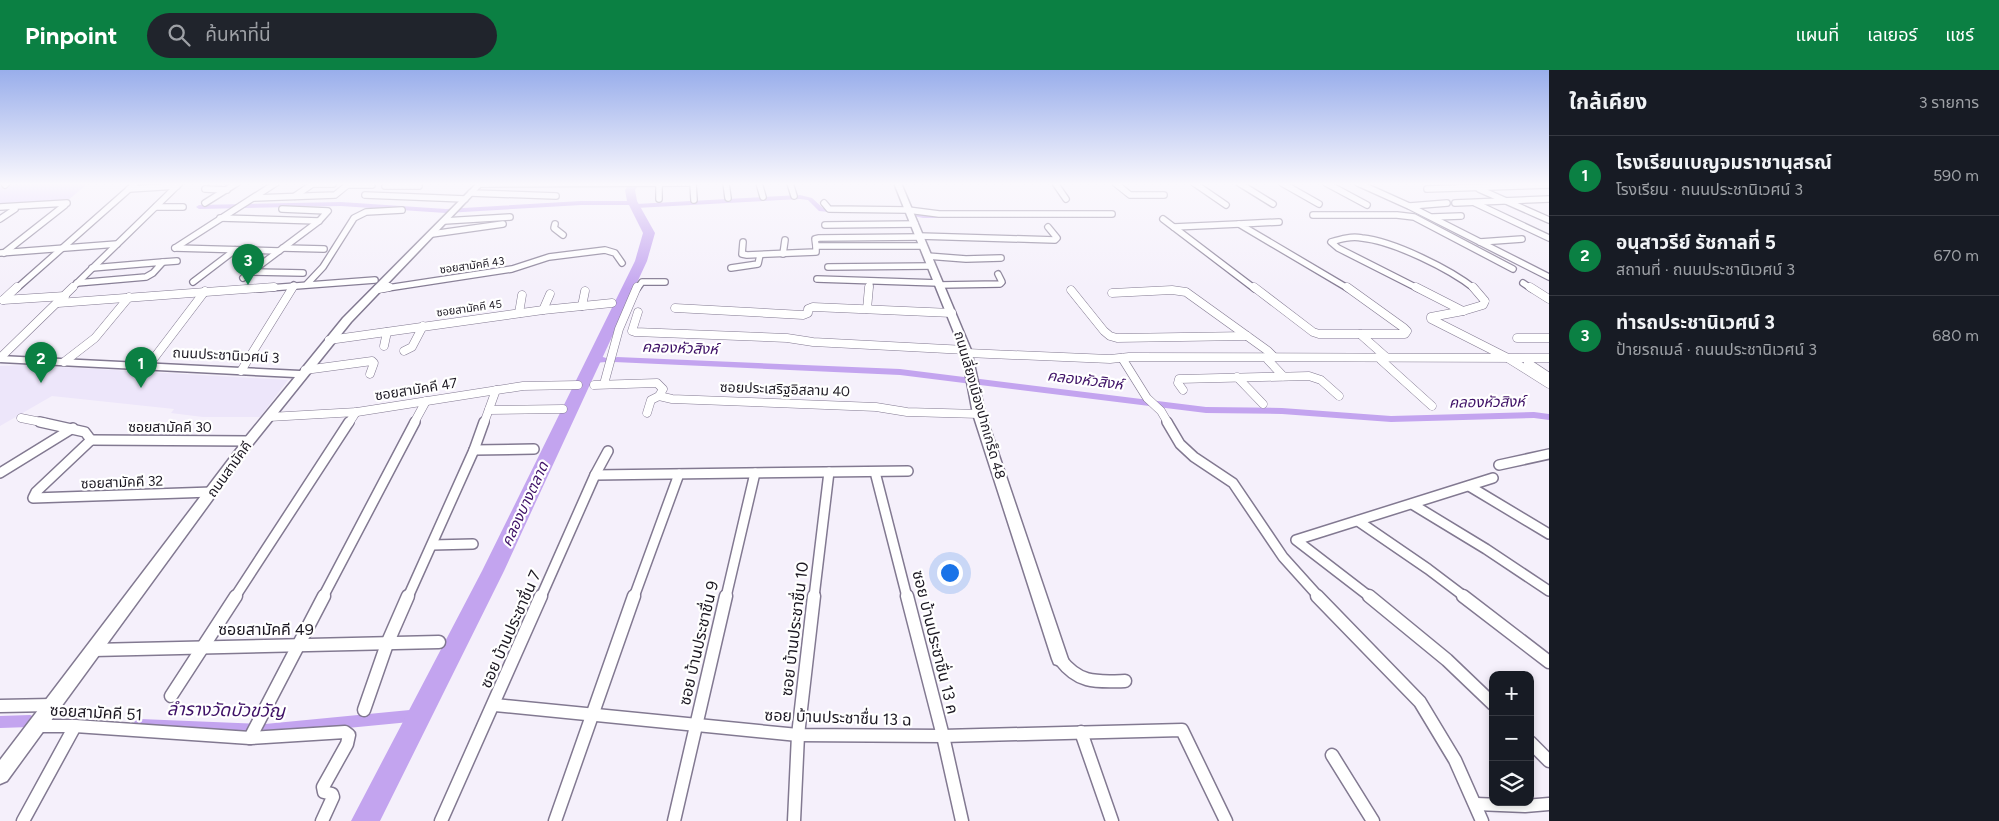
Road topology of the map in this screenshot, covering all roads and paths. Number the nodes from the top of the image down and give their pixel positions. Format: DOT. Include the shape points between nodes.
graph roads {
  1 [pos="49,218"];
  2 [pos="96,218"];
  3 [pos="144,218"];
  4 [pos="220,218"];
  5 [pos="222,218"];
  6 [pos="321,218"];
  7 [pos="354,218"];
  8 [pos="487,218"];
  9 [pos="913,218"];
  10 [pos="1415,218"];
  11 [pos="1432,218"];
  12 [pos="1507,218"];
  13 [pos="1163,219"];
  14 [pos="444,220"];
  15 [pos="319,221"];
  16 [pos="1279,222"];
  17 [pos="503,224"];
  18 [pos="555,224"];
  19 [pos="915,224"];
  20 [pos="1239,224"];
  21 [pos="826,225"];
  22 [pos="1048,227"];
  23 [pos="1174,227"];
  24 [pos="432,234"];
  25 [pos="563,235"];
  26 [pos="1522,238"];
  27 [pos="1549,238"];
  28 [pos="785,240"];
  29 [pos="920,240"];
  30 [pos="743,242"];
  31 [pos="1479,242"];
  32 [pos="117,244"];
  33 [pos="61,248"];
  34 [pos="281,249"];
  35 [pos="324,249"];
  36 [pos="1494,249"];
  37 [pos="236,250"];
  38 [pos="1478,250"];
  39 [pos="2,254"];
  40 [pos="783,254"];
  41 [pos="760,255"];
  42 [pos="926,256"];
  43 [pos="1001,258"];
  44 [pos="178,261"];
  45 [pos="163,262"];
  46 [pos="622,263"];
  47 [pos="931,266"];
  48 [pos="828,267"];
  49 [pos="92,268"];
  50 [pos="731,268"];
  51 [pos="1513,269"];
  52 [pos="252,272"];
  53 [pos="303,273"];
  54 [pos="998,274"];
  55 [pos="1549,277"];
  56 [pos="243,278"];
  57 [pos="817,279"];
  58 [pos="193,282"];
  59 [pos="665,282"];
  60 [pos="870,282"];
  61 [pos="77,283"];
  62 [pos="1523,283"];
  63 [pos="308,284"];
  64 [pos="376,284"];
  65 [pos="939,284"];
  66 [pos="294,285"];
  67 [pos="1071,290"];
  68 [pos="205,291"];
  69 [pos="585,291"];
  70 [pos="1112,293"];
  71 [pos="550,294"];
  72 [pos="522,295"];
  73 [pos="65,296"];
  74 [pos="128,297"];
  75 [pos="1549,299"];
  76 [pos="58,303"];
  77 [pos="612,303"];
  78 [pos="582,306"];
  79 [pos="675,308"];
  80 [pos="867,309"];
  81 [pos="543,310"];
  82 [pos="1463,311"];
  83 [pos="638,312"];
  84 [pos="519,313"];
  85 [pos="952,313"];
  86 [pos="1435,316"];
  87 [pos="423,326"];
  88 [pos="387,332"];
  89 [pos="1360,334"];
  90 [pos="1247,336"];
  91 [pos="1517,338"];
  92 [pos="1549,338"];
  93 [pos="328,340"];
  94 [pos="384,346"];
  95 [pos="404,351"];
  96 [pos="966,352"];
  97 [pos="1506,357"];
  98 [pos="0,358"];
  99 [pos="1270,358"];
  100 [pos="1549,358"];
  101 [pos="1120,359"];
  102 [pos="1385,359"];
  103 [pos="1515,359"];
  104 [pos="64,362"];
  105 [pos="1526,362"];
  106 [pos="1549,362"];
  107 [pos="148,366"];
  108 [pos="241,371"];
  109 [pos="303,372"];
  110 [pos="370,374"];
  111 [pos="1284,376"];
  112 [pos="1237,377"];
  113 [pos="1549,377"];
  114 [pos="604,384"];
  115 [pos="1549,384"];
  116 [pos="568,385"];
  117 [pos="578,385"];
  118 [pos="594,385"];
  119 [pos="496,390"];
  120 [pos="1183,390"];
  121 [pos="659,396"];
  122 [pos="1339,396"];
  123 [pos="426,400"];
  124 [pos="1263,404"];
  125 [pos="1155,405"];
  126 [pos="1432,406"];
  127 [pos="564,409"];
  128 [pos="489,410"];
  129 [pos="356,412"];
  130 [pos="647,413"];
  131 [pos="980,414"];
  132 [pos="269,417"];
  133 [pos="21,418"];
  134 [pos="73,428"];
  135 [pos="91,440"];
  136 [pos="249,442"];
  137 [pos="534,449"];
  138 [pos="474,450"];
  139 [pos="608,451"];
  140 [pos="1549,454"];
  141 [pos="1499,465"];
  142 [pos="908,471"];
  143 [pos="1,472"];
  144 [pos="829,472"];
  145 [pos="875,472"];
  146 [pos="755,473"];
  147 [pos="679,474"];
  148 [pos="595,475"];
  149 [pos="1493,478"];
  150 [pos="1469,486"];
  151 [pos="212,492"];
  152 [pos="1412,504"];
  153 [pos="1358,521"];
  154 [pos="1549,534"];
  155 [pos="432,544"];
  156 [pos="473,544"];
  157 [pos="1549,591"];
  158 [pos="439,642"];
  159 [pos="387,644"];
  160 [pos="298,645"];
  161 [pos="204,646"];
  162 [pos="93,650"];
  163 [pos="1060,659"];
  164 [pos="1549,662"];
  165 [pos="1125,681"];
  166 [pos="172,696"];
  167 [pos="1489,700"];
  168 [pos="52,705"];
  169 [pos="495,705"];
  170 [pos="0,706"];
  171 [pos="364,710"];
  172 [pos="591,715"];
  173 [pos="696,725"];
  174 [pos="37,726"];
  175 [pos="75,726"];
  176 [pos="1081,732"];
  177 [pos="798,735"];
  178 [pos="943,736"];
  179 [pos="251,737"];
  180 [pos="1534,746"];
  181 [pos="1332,755"];
  182 [pos="1549,761"];
  183 [pos="0,775"];
  184 [pos="1476,804"];
  185 [pos="1549,804"];
  186 [pos="23,821"];
  187 [pos="322,821"];
  188 [pos="442,821"];
  189 [pos="555,821"];
  190 [pos="674,821"];
  191 [pos="794,821"];
  192 [pos="962,821"];
  193 [pos="1112,821"];
  194 [pos="1226,821"];
  195 [pos="1373,821"];
  196 [pos="1482,821"];
  1 -- 39 [label="street"];
  2 -- 33 [label="street"];
  3 -- 32 [label="street"];
  4 -- 37 [label="street" via="175,248"];
  5 -- 15 [label="street"];
  6 -- 15 [label="street"];
  7 -- 63 [label="street" via="323,267"];
  8 -- 14 [label="street"];
  9 -- 19 [label="street, ถนนเลี่ยงเมืองปากเกร็ด 48"];
  10 -- 38 [label="street"];
  11 -- 31 [label="street"];
  12 -- 27 [label="street"];
  13 -- 23 [label="street"];
  14 -- 24 [label="street, ถนนสามัคคี"];
  15 -- 34 [label="street"];
  16 -- 20 [label="street"];
  17 -- 24 [label="street"];
  18 -- 25 [label="street" via="554,228"];
  19 -- 21 [label="street"];
  19 -- 29 [label="street, ถนนเลี่ยงเมืองปากเกร็ด 48"];
  20 -- 23 [label="street"];
  20 -- 89 [label="street" via="1358,294 1407,331 1405,334"];
  22 -- 29 [label="street" via="1057,238 1055,240"];
  23 -- 89 [label="street" via="1305,327 1319,334"];
  24 -- 64 [label="street, ถนนสามัคคี"];
  26 -- 31 [label="street"];
  28 -- 40 [label="street"];
  29 -- 40 [label="street" via="816,246 816,252"];
  29 -- 42 [label="street, ถนนเลี่ยงเมืองปากเกร็ด 48"];
  30 -- 41 [label="street" via="742,254"];
  31 -- 36 [label="street"];
  32 -- 33 [label="street"];
  32 -- 49 [label="street"];
  33 -- 39 [label="street"];
  33 -- 73 [label="street" via="3,300"];
  34 -- 35 [label="street"];
  34 -- 37 [label="street"];
  34 -- 52 [label="street"];
  36 -- 38 [label="street"];
  36 -- 55 [label="street"];
  37 -- 58 [label="street"];
  38 -- 51 [label="street"];
  40 -- 41 [label="street"];
  41 -- 50 [label="street" via="758,264"];
  42 -- 43 [label="street"];
  42 -- 47 [label="street, ถนนเลี่ยงเมืองปากเกร็ด 48"];
  44 -- 45 [label="street"];
  45 -- 49 [label="street"];
  45 -- 61 [label="street" via="146,277"];
  46 -- 64 [label="street, ซอยสามัคคี 43" via="615,253 597,251 540,258 506,270"];
  47 -- 48 [label="street"];
  47 -- 65 [label="street, ถนนเลี่ยงเมืองปากเกร็ด 48"];
  49 -- 61 [label="street"];
  52 -- 53 [label="street"];
  52 -- 56 [label="street"];
  54 -- 65 [label="street" via="1000,284"];
  57 -- 60 [label="street"];
  59 -- 114 [label="street" via="642,282 635,289"];
  60 -- 65 [label="street"];
  60 -- 80 [label="street"];
  61 -- 73 [label="street"];
  62 -- 75 [label="street"];
  63 -- 64 [label="street, ซอยสามัคคี 43"];
  63 -- 66 [label="street, ซอยสามัคคี 43"];
  64 -- 93 [label="street, ถนนสามัคคี"];
  65 -- 85 [label="street, ถนนเลี่ยงเมืองปากเกร็ด 48"];
  66 -- 68 [label="street, ซอยสามัคคี 43"];
  66 -- 108 [label="street"];
  67 -- 90 [label="street" via="1104,331 1117,338"];
  68 -- 74 [label="street, ซอยสามัคคี 43"];
  68 -- 107 [label="street"];
  69 -- 78 [label="street"];
  70 -- 90 [label="street" via="1186,292"];
  71 -- 81 [label="street"];
  72 -- 84 [label="street"];
  73 -- 76 [label="street"];
  74 -- 76 [label="street, ซอยสามัคคี 43"];
  74 -- 104 [label="street" via="95,338"];
  76 -- 98 [label="street"];
  77 -- 78 [label="street, ซอยสามัคคี 45"];
  78 -- 81 [label="street, ซอยสามัคคี 45"];
  79 -- 80 [label="street" via="803,315 813,307"];
  80 -- 85 [label="street"];
  81 -- 84 [label="street, ซอยสามัคคี 45"];
  82 -- 82 [label="street" via="1486,301 1478,290 1452,274 1376,240 1358,237 1332,242 1338,248"];
  82 -- 86 [label="street"];
  83 -- 96 [label="street" via="632,328 635,332 787,338"];
  84 -- 87 [label="street, ซอยสามัคคี 45"];
  85 -- 96 [label="street, ถนนเลี่ยงเมืองปากเกร็ด 48"];
  86 -- 97 [label="street" via="1431,319"];
  86 -- 103 [label="street"];
  87 -- 88 [label="street, ซอยสามัคคี 45"];
  87 -- 95 [label="street" via="412,347"];
  88 -- 93 [label="street, ซอยสามัคคี 45"];
  88 -- 94 [label="street"];
  89 -- 102 [label="street"];
  90 -- 99 [label="street"];
  91 -- 92 [label="street"];
  93 -- 109 [label="street, ถนนสามัคคี"];
  96 -- 101 [label="street"];
  96 -- 131 [label="street, ถนนเลี่ยงเมืองปากเกร็ด 48"];
  97 -- 102 [label="street"];
  97 -- 103 [label="street"];
  98 -- 104 [label="street, ถนนประชานิเวศน์ 3"];
  99 -- 101 [label="street"];
  99 -- 102 [label="street"];
  99 -- 111 [label="street"];
  100 -- 103 [label="street"];
  101 -- 125 [label="street"];
  102 -- 103 [label="street"];
  102 -- 126 [label="street"];
  103 -- 105 [label="street"];
  103 -- 115 [label="street"];
  104 -- 107 [label="street, ถนนประชานิเวศน์ 3"];
  105 -- 106 [label="street"];
  105 -- 113 [label="street"];
  107 -- 108 [label="street, ถนนประชานิเวศน์ 3"];
  108 -- 109 [label="street, ถนนประชานิเวศน์ 3"];
  109 -- 110 [label="street" via="372,361"];
  109 -- 132 [label="street, ถนนสามัคคี"];
  111 -- 112 [label="street"];
  111 -- 122 [label="street" via="1315,378"];
  112 -- 120 [label="street" via="1179,380"];
  112 -- 124 [label="street"];
  114 -- 118 [label="street"];
  114 -- 121 [label="street" via="657,383 663,388"];
  116 -- 117 [label="street"];
  116 -- 119 [label="street, ซอยสามัคคี 47"];
  119 -- 123 [label="street, ซอยสามัคคี 47"];
  119 -- 128 [label="street"];
  121 -- 130 [label="street" via="651,400"];
  121 -- 131 [label="street, ซอยประเสริฐอิสลาม 40"];
  123 -- 129 [label="street, ซอยสามัคคี 47"];
  123 -- 160 [label="street"];
  125 -- 184 [label="street" via="1180,444 1233,483 1283,558 1420,702"];
  127 -- 128 [label="street"];
  128 -- 138 [label="street"];
  129 -- 132 [label="street, ซอยสามัคคี 47"];
  129 -- 161 [label="street"];
  131 -- 163 [label="street, ถนนเลี่ยงเมืองปากเกร็ด 48"];
  132 -- 136 [label="street, ถนนสามัคคี"];
  133 -- 134 [label="street"];
  134 -- 135 [label="street" via="85,432"];
  134 -- 143 [label="street"];
  135 -- 136 [label="street, ซอยสามัคคี 30"];
  135 -- 151 [label="street, ซอยสามัคคี 32" via="36,492 34,498"];
  136 -- 151 [label="street, ถนนสามัคคี"];
  137 -- 138 [label="street"];
  138 -- 155 [label="street"];
  139 -- 148 [label="street, ซอย บ้านประชาชื่น 7"];
  140 -- 141 [label="street"];
  142 -- 145 [label="street"];
  144 -- 145 [label="street"];
  144 -- 146 [label="street"];
  144 -- 177 [label="street, ซอย บ้านประชาชื่น 10"];
  145 -- 178 [label="street, ซอย บ้านประชาชื่น 13 ค"];
  146 -- 147 [label="street"];
  146 -- 173 [label="street, ซอย บ้านประชาชื่น 9"];
  147 -- 148 [label="street"];
  147 -- 172 [label="street"];
  148 -- 169 [label="street, ซอย บ้านประชาชื่น 7"];
  149 -- 150 [label="street"];
  150 -- 152 [label="street"];
  150 -- 154 [label="street"];
  151 -- 162 [label="street, ถนนสามัคคี"];
  152 -- 153 [label="street"];
  152 -- 157 [label="street"];
  153 -- 164 [label="street" via="1428,569"];
  153 -- 167 [label="street" via="1296,540 1456,668"];
  155 -- 156 [label="street"];
  155 -- 159 [label="street"];
  158 -- 159 [label="street, ซอยสามัคคี 49"];
  159 -- 160 [label="street, ซอยสามัคคี 49"];
  159 -- 171 [label="street"];
  160 -- 161 [label="street, ซอยสามัคคี 49"];
  160 -- 179 [label="street"];
  161 -- 162 [label="street, ซอยสามัคคี 49"];
  161 -- 166 [label="street"];
  162 -- 168 [label="street, ถนนสามัคคี"];
  163 -- 165 [label="street" via="1068,672 1078,678 1094,682"];
  168 -- 170 [label="street"];
  168 -- 174 [label="street, ถนนสามัคคี"];
  169 -- 172 [label="street, ซอย บ้านประชาชื่น 13 ฉ"];
  169 -- 188 [label="street, ซอย บ้านประชาชื่น 7"];
  172 -- 173 [label="street, ซอย บ้านประชาชื่น 13 ฉ"];
  172 -- 189 [label="street"];
  173 -- 177 [label="street, ซอย บ้านประชาชื่น 13 ฉ"];
  173 -- 190 [label="street, ซอย บ้านประชาชื่น 9"];
  174 -- 175 [label="street, ซอยสามัคคี 51"];
  174 -- 183 [label="street, ถนนสามัคคี"];
  175 -- 179 [label="street, ซอยสามัคคี 51"];
  175 -- 186 [label="street"];
  176 -- 178 [label="street, ซอย บ้านประชาชื่น 13 ฉ"];
  176 -- 193 [label="street"];
  176 -- 194 [label="street, ซอย บ้านประชาชื่น 13 ฉ" via="1182,730"];
  177 -- 178 [label="street, ซอย บ้านประชาชื่น 13 ฉ"];
  177 -- 191 [label="street, ซอย บ้านประชาชื่น 10"];
  178 -- 192 [label="street, ซอย บ้านประชาชื่น 13 ค"];
  179 -- 187 [label="street, ซอยสามัคคี 51" via="348,734 347,744 323,787 324,792 333,797"];
  180 -- 182 [label="street"];
  181 -- 195 [label="street"];
  184 -- 185 [label="street"];
  184 -- 196 [label="street"];
}
